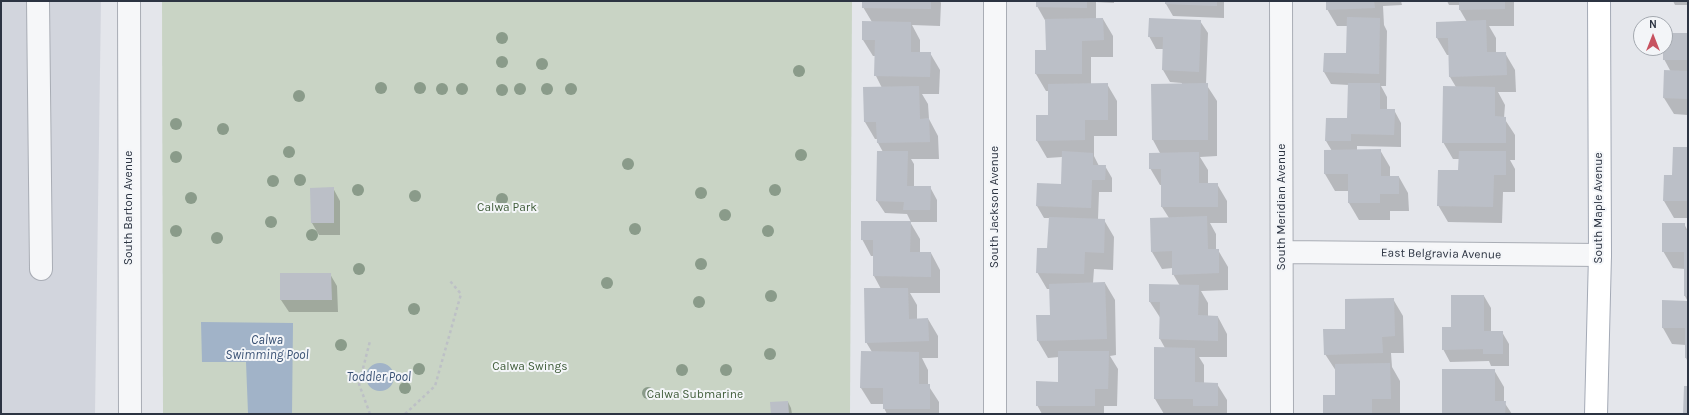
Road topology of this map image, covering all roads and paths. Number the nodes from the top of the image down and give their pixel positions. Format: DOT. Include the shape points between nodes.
graph roads {
  1 [pos="38,1"];
  2 [pos="129,1"];
  3 [pos="995,1"];
  4 [pos="1281,1"];
  5 [pos="1599,1"];
  6 [pos="1283,252"];
  7 [pos="1600,255"];
  8 [pos="41,269"];
  9 [pos="450,282"];
  10 [pos="370,341"];
  11 [pos="130,414"];
  12 [pos="370,414"];
  13 [pos="405,414"];
  14 [pos="995,414"];
  15 [pos="1282,414"];
  16 [pos="1596,414"];
  1 -- 8 [label="street"];
  2 -- 11 [label="street, South Barton Avenue"];
  3 -- 14 [label="street, South Jackson Avenue"];
  4 -- 6 [label="street, South Meridian Avenue"];
  5 -- 7 [label="main road, South Maple Avenue"];
  6 -- 7 [label="street, East Belgravia Avenue"];
  6 -- 15 [label="street, South Meridian Avenue"];
  7 -- 16 [label="main road, South Maple Avenue"];
  9 -- 13 [label="path" via="461,294 435,386"];
  10 -- 12 [label="path" via="359,384"];
}
